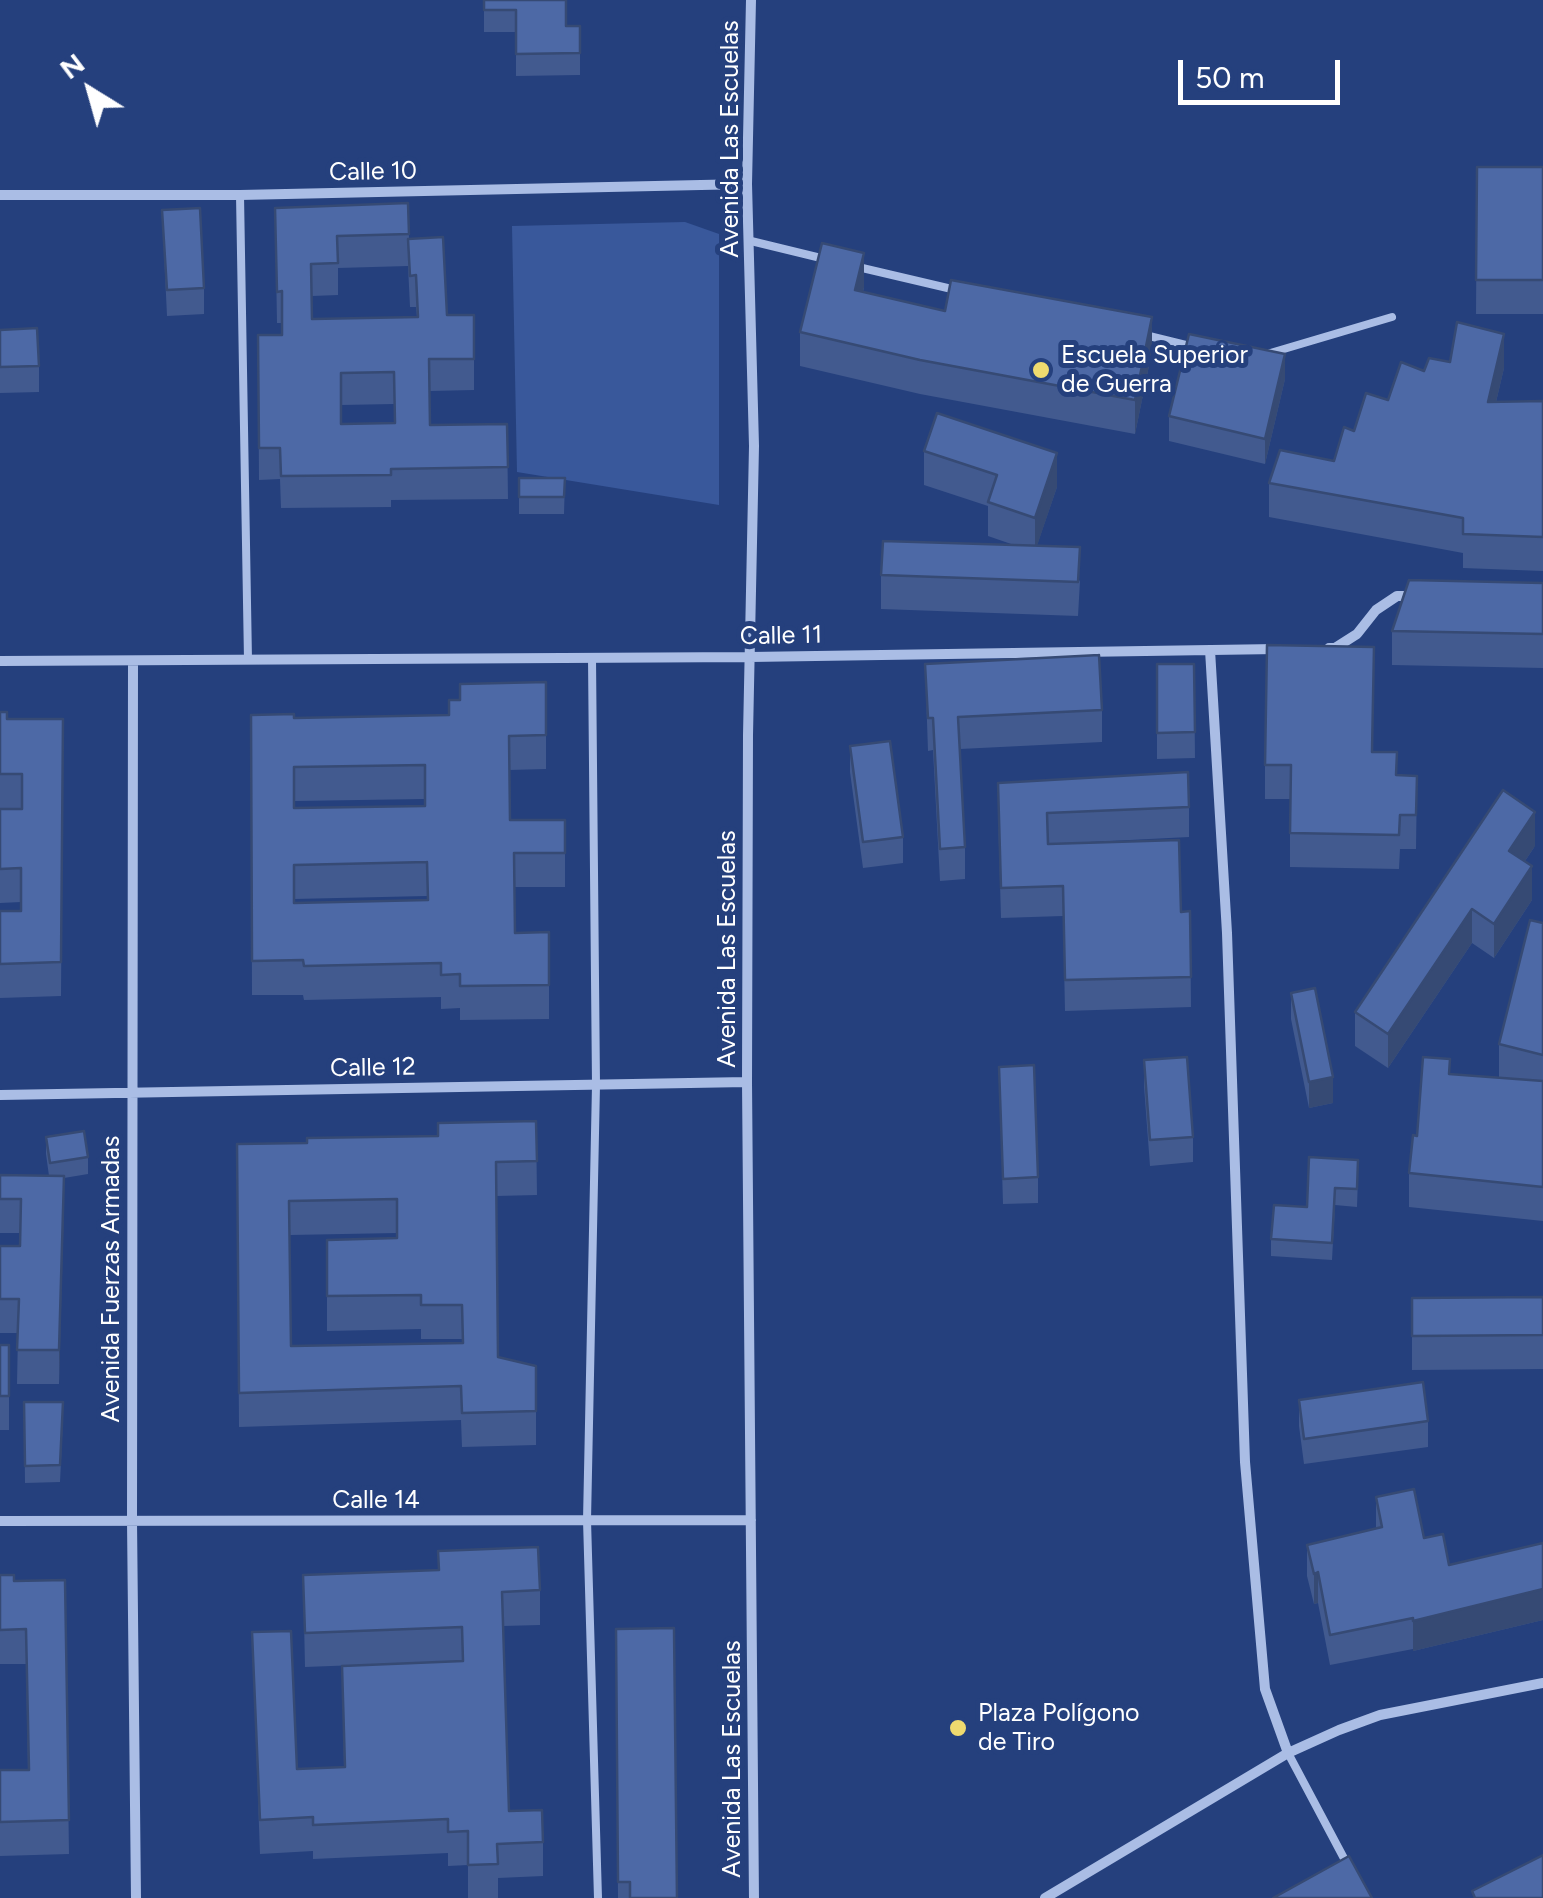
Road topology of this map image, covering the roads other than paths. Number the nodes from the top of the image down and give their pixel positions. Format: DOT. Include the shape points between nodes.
graph roads {
  1 [pos="751,0"];
  2 [pos="747,184"];
  3 [pos="0,195"];
  4 [pos="240,195"];
  5 [pos="751,241"];
  6 [pos="828,260"];
  7 [pos="847,264"];
  8 [pos="963,292"];
  9 [pos="1392,317"];
  10 [pos="1136,333"];
  11 [pos="1213,351"];
  12 [pos="1258,355"];
  13 [pos="1434,597"];
  14 [pos="1318,648"];
  15 [pos="1282,649"];
  16 [pos="1210,650"];
  17 [pos="750,657"];
  18 [pos="592,658"];
  19 [pos="133,660"];
  20 [pos="248,660"];
  21 [pos="0,662"];
  22 [pos="748,1082"];
  23 [pos="596,1085"];
  24 [pos="132,1092"];
  25 [pos="0,1095"];
  26 [pos="587,1520"];
  27 [pos="752,1520"];
  28 [pos="0,1521"];
  29 [pos="132,1522"];
  30 [pos="1542,1685"];
  31 [pos="1288,1753"];
  32 [pos="1348,1866"];
  33 [pos="136,1898"];
  34 [pos="598,1898"];
  35 [pos="754,1898"];
  36 [pos="1044,1898"];
  1 -- 2 [label="street, Avenida Las Escuelas"];
  2 -- 4 [label="street, Calle 10"];
  2 -- 5 [label="street, Avenida Las Escuelas"];
  3 -- 4 [label="street, Calle 10"];
  4 -- 20 [label="lane"];
  5 -- 6 [label="lane"];
  5 -- 17 [label="street, Avenida Las Escuelas"];
  7 -- 8 [label="lane"];
  9 -- 12 [label="lane"];
  10 -- 11 [label="lane"];
  13 -- 14 [label="street" via="1398,596 1357,634 1335,648"];
  15 -- 16 [label="street, Calle 11"];
  16 -- 17 [label="street, Calle 11"];
  16 -- 31 [label="street" via="1228,933 1245,1462 1265,1689"];
  17 -- 18 [label="street, Calle 11"];
  17 -- 22 [label="street, Avenida Las Escuelas"];
  18 -- 20 [label="street, Calle 11"];
  18 -- 23 [label="lane"];
  19 -- 20 [label="street, Calle 11"];
  19 -- 21 [label="street, Calle 11"];
  19 -- 24 [label="street, Avenida Fuerzas Armadas"];
  22 -- 23 [label="street, Calle 12"];
  22 -- 27 [label="street, Avenida Las Escuelas"];
  23 -- 24 [label="street, Calle 12"];
  23 -- 26 [label="lane"];
  24 -- 25 [label="street, Calle 12"];
  24 -- 29 [label="street, Avenida Fuerzas Armadas"];
  26 -- 27 [label="street, Calle 14"];
  26 -- 29 [label="street, Calle 14"];
  26 -- 34 [label="lane"];
  27 -- 35 [label="street, Avenida Las Escuelas"];
  28 -- 29 [label="street, Calle 14"];
  29 -- 33 [label="street, Avenida Fuerzas Armadas"];
  30 -- 31 [label="street" via="1380,1715"];
  31 -- 32 [label="lane"];
  31 -- 36 [label="street"];
}
